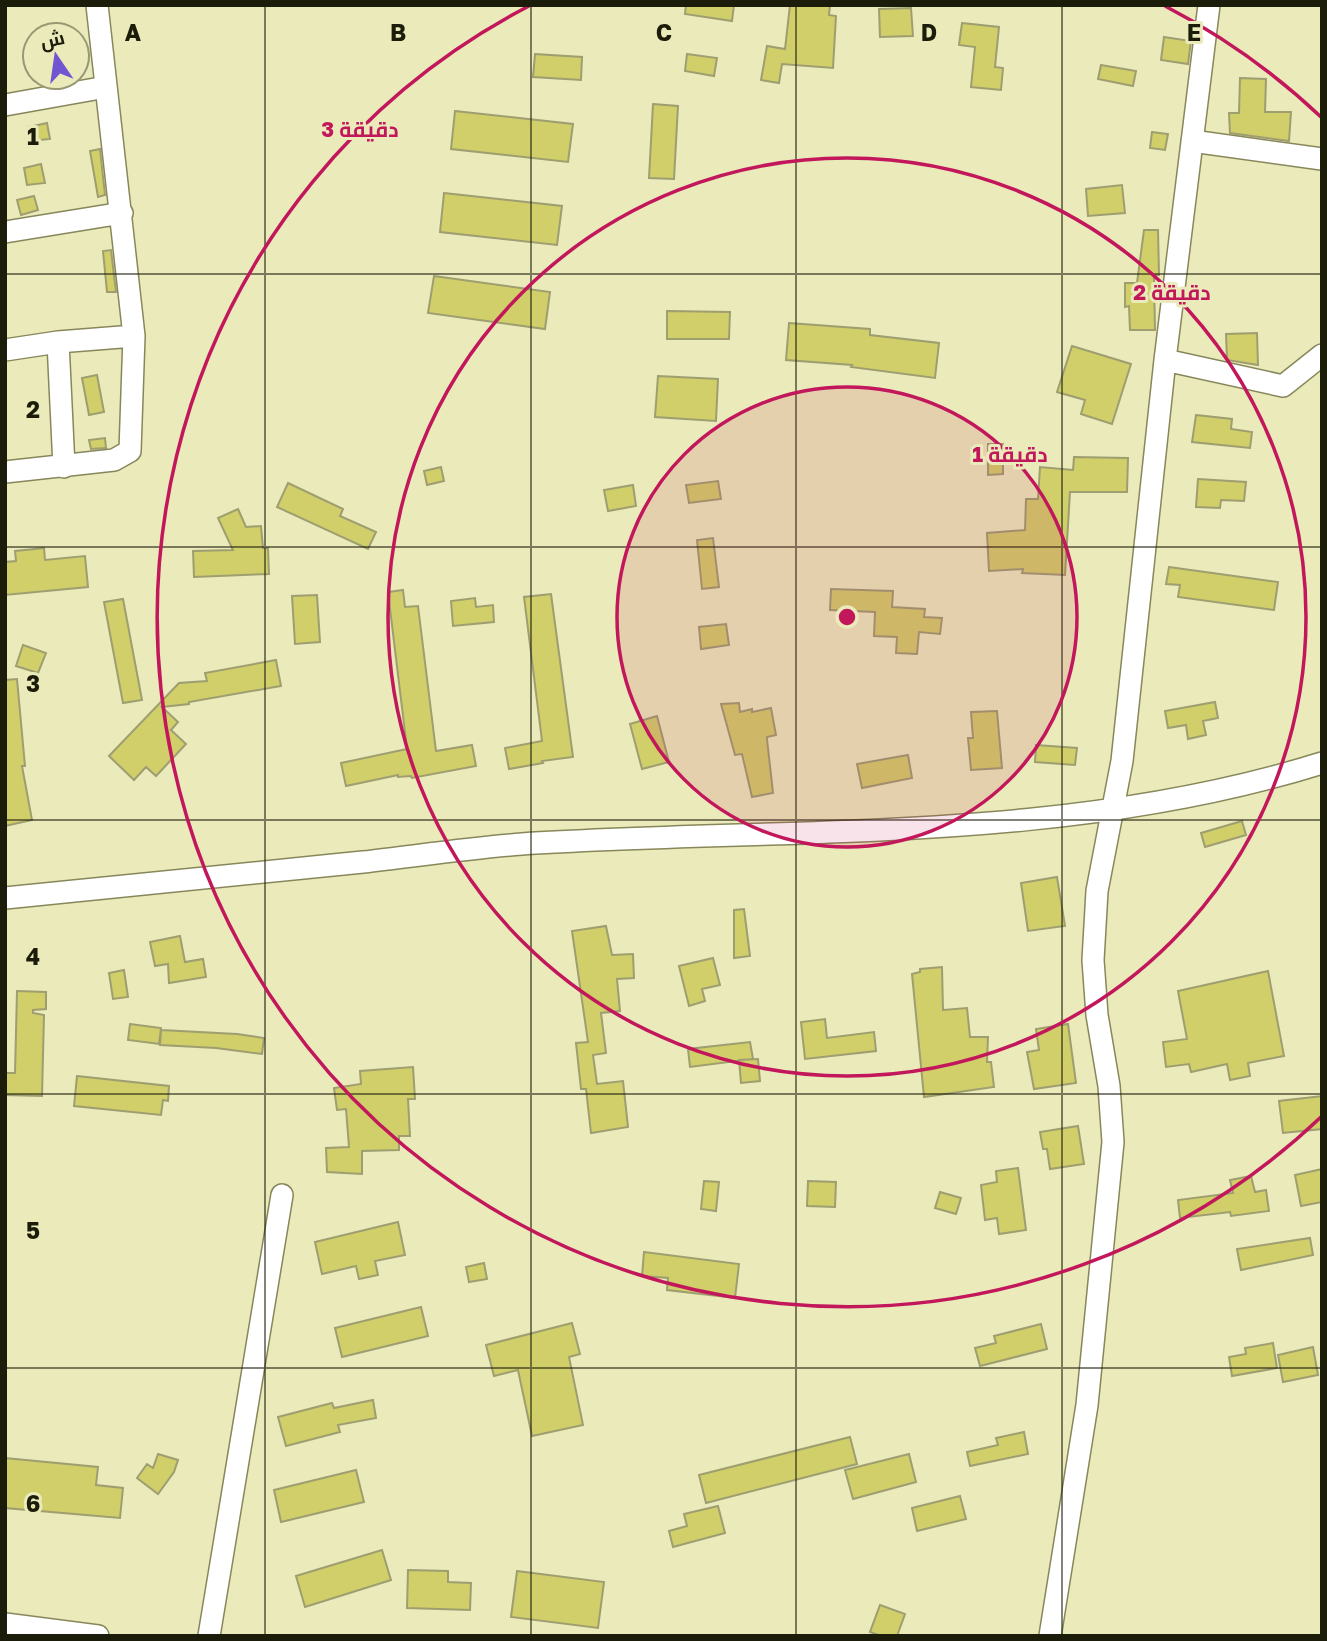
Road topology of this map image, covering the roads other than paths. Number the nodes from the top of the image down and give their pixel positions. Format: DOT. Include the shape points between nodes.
graph roads {
  1 [pos="97,5"];
  2 [pos="1209,5"];
  3 [pos="106,87"];
  4 [pos="5,105"];
  5 [pos="1192,141"];
  6 [pos="1322,159"];
  7 [pos="122,213"];
  8 [pos="5,232"];
  9 [pos="134,336"];
  10 [pos="58,342"];
  11 [pos="5,350"];
  12 [pos="1322,355"];
  13 [pos="1165,360"];
  14 [pos="64,467"];
  15 [pos="5,472"];
  16 [pos="1322,763"];
  17 [pos="1112,810"];
  18 [pos="5,898"];
  19 [pos="282,1195"];
  20 [pos="5,1624"];
  21 [pos="98,1636"];
  22 [pos="209,1636"];
  23 [pos="1050,1636"];
  1 -- 3 [label="street"];
  2 -- 5 [label="street"];
  3 -- 4 [label="street"];
  3 -- 7 [label="street"];
  5 -- 6 [label="street"];
  5 -- 13 [label="street"];
  7 -- 8 [label="street"];
  7 -- 9 [label="street"];
  9 -- 10 [label="street"];
  9 -- 14 [label="street" via="131,451 114,460"];
  10 -- 11 [label="street"];
  10 -- 14 [label="street"];
  12 -- 13 [label="street" via="1283,386"];
  13 -- 17 [label="street" via="1125,736"];
  14 -- 15 [label="street"];
  16 -- 17 [label="street"];
  17 -- 18 [label="street" via="951,825 520,844"];
  17 -- 23 [label="street" via="1097,891 1093,960 1113,1142 1087,1405"];
  19 -- 22 [label="street"];
  20 -- 21 [label="street"];
}
